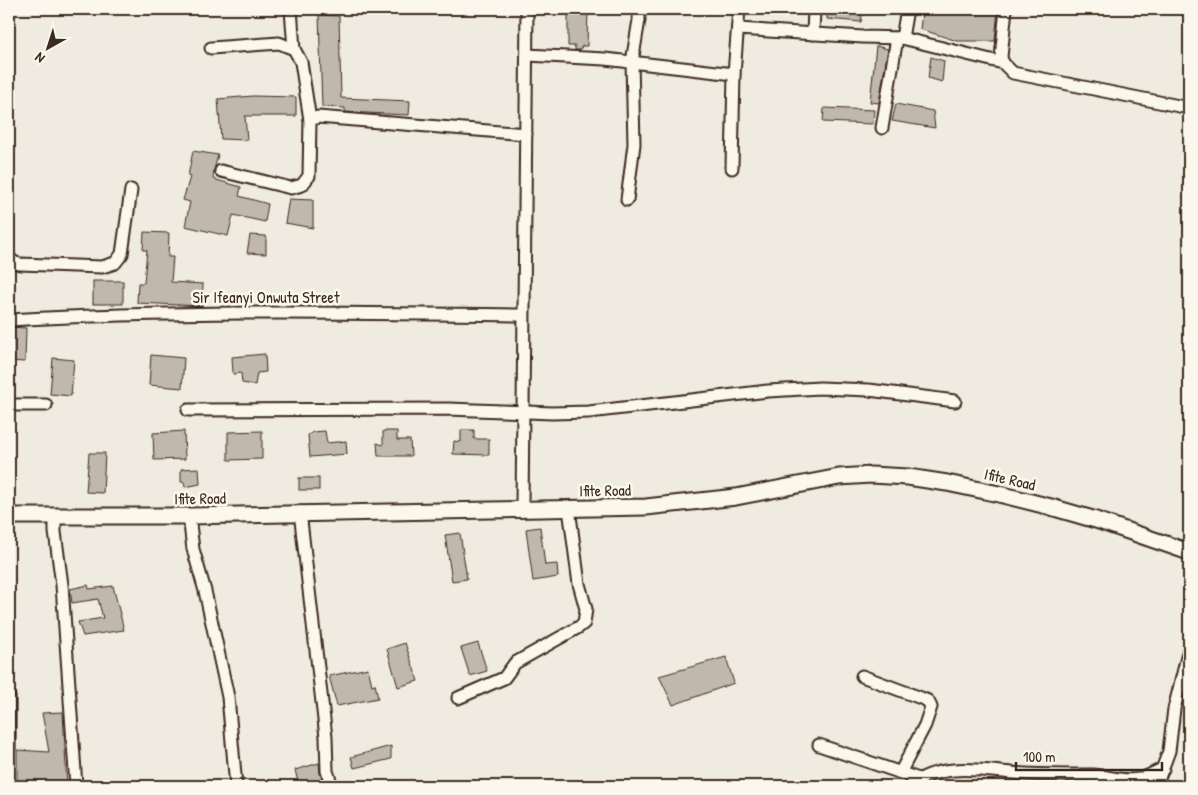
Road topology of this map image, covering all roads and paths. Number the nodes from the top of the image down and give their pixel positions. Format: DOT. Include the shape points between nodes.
graph roads {
  1 [pos="291,9"];
  2 [pos="527,9"];
  3 [pos="639,9"];
  4 [pos="739,9"];
  5 [pos="814,9"];
  6 [pos="907,9"];
  7 [pos="1006,9"];
  8 [pos="1186,9"];
  9 [pos="1189,10"];
  10 [pos="738,29"];
  11 [pos="812,34"];
  12 [pos="899,38"];
  13 [pos="211,48"];
  14 [pos="294,49"];
  15 [pos="527,55"];
  16 [pos="632,62"];
  17 [pos="1003,63"];
  18 [pos="734,74"];
  19 [pos="1189,108"];
  20 [pos="310,120"];
  21 [pos="882,128"];
  22 [pos="526,134"];
  23 [pos="732,168"];
  24 [pos="221,171"];
  25 [pos="131,190"];
  26 [pos="627,200"];
  27 [pos="9,258"];
  28 [pos="523,315"];
  29 [pos="9,320"];
  30 [pos="955,401"];
  31 [pos="9,405"];
  32 [pos="46,406"];
  33 [pos="188,410"];
  34 [pos="523,411"];
  35 [pos="522,508"];
  36 [pos="569,508"];
  37 [pos="300,512"];
  38 [pos="9,516"];
  39 [pos="55,516"];
  40 [pos="189,516"];
  41 [pos="1189,552"];
  42 [pos="1189,649"];
  43 [pos="862,676"];
  44 [pos="9,697"];
  45 [pos="458,698"];
  46 [pos="819,745"];
  47 [pos="9,748"];
  48 [pos="1163,769"];
  49 [pos="900,773"];
  50 [pos="915,783"];
  51 [pos="76,786"];
  52 [pos="236,786"];
  53 [pos="332,786"];
  54 [pos="1156,786"];
  1 -- 14 [label="street"];
  2 -- 15 [label="street"];
  3 -- 16 [label="street"];
  4 -- 10 [label="street"];
  5 -- 11 [label="street"];
  6 -- 12 [label="street"];
  7 -- 17 [label="street"];
  8 -- 9 [label="street"];
  10 -- 11 [label="street"];
  10 -- 18 [label="street"];
  11 -- 12 [label="street"];
  12 -- 17 [label="street"];
  12 -- 21 [label="street"];
  13 -- 14 [label="street" via="279,43"];
  14 -- 20 [label="street" via="301,62"];
  15 -- 16 [label="street"];
  15 -- 22 [label="street"];
  16 -- 18 [label="street"];
  16 -- 26 [label="street" via="634,144"];
  17 -- 19 [label="street" via="1013,73"];
  18 -- 23 [label="street"];
  20 -- 22 [label="street" via="318,117"];
  20 -- 24 [label="street" via="310,176 302,185 291,188"];
  22 -- 28 [label="street"];
  25 -- 27 [label="street" via="122,254 115,263 102,267 20,264"];
  28 -- 29 [label="street, Sir Ifeanyi Onwuta Street" via="212,312"];
  28 -- 34 [label="street"];
  30 -- 34 [label="street" via="869,390 820,388 768,390 589,412"];
  31 -- 32 [label="street"];
  33 -- 34 [label="street"];
  34 -- 35 [label="street"];
  35 -- 36 [label="street, Ifite Road"];
  35 -- 37 [label="street, Ifite Road"];
  36 -- 41 [label="street, Ifite Road" via="646,507 736,497 839,477 908,477 1051,507"];
  36 -- 45 [label="street" via="579,584 586,609 584,623 516,664 504,678"];
  37 -- 40 [label="street, Ifite Road"];
  37 -- 53 [label="street" via="326,737 327,771"];
  38 -- 39 [label="street, Ifite Road"];
  39 -- 40 [label="street, Ifite Road"];
  39 -- 51 [label="street"];
  40 -- 52 [label="street" via="193,549 228,697"];
  42 -- 48 [label="street"];
  43 -- 49 [label="street" via="922,698 931,707"];
  44 -- 47 [label="street"];
  46 -- 49 [label="street"];
  48 -- 50 [label="street" via="1139,779 964,770 941,772"];
  48 -- 54 [label="street"];
  49 -- 50 [label="street"];
}
